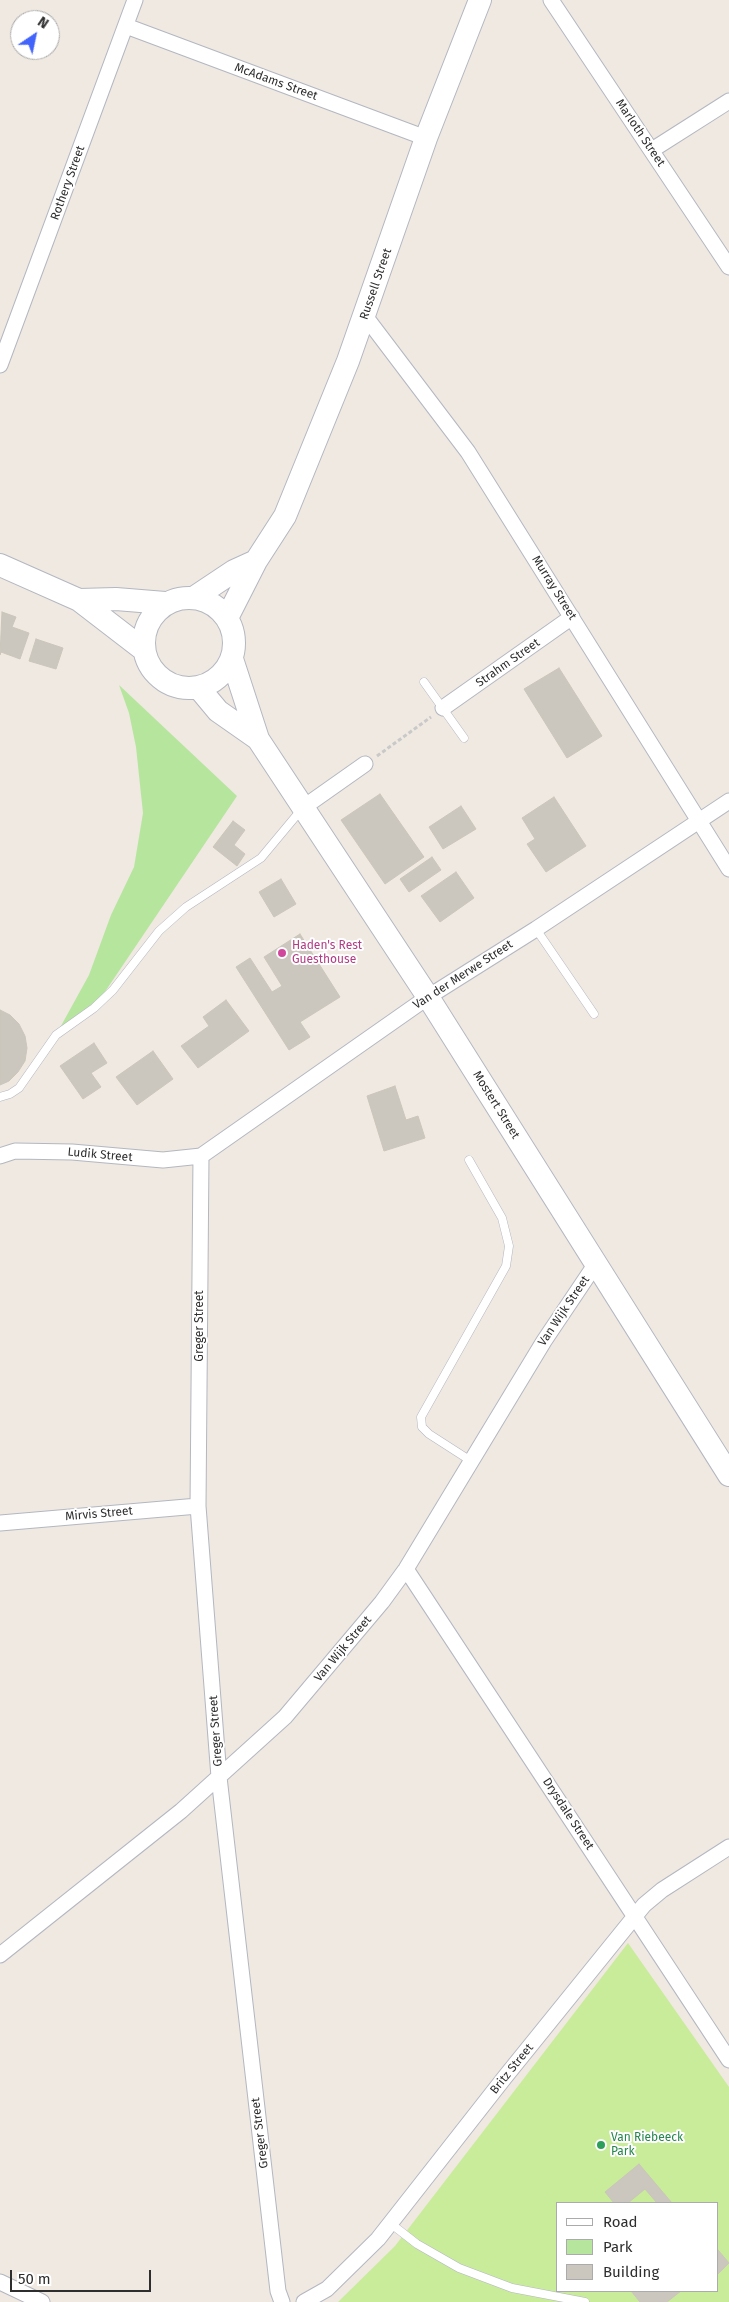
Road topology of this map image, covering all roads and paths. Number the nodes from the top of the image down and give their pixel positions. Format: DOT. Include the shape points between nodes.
graph roads {
  1 [pos="136,0"];
  2 [pos="480,0"];
  3 [pos="551,0"];
  4 [pos="126,26"];
  5 [pos="729,100"];
  6 [pos="426,138"];
  7 [pos="652,150"];
  8 [pos="729,267"];
  9 [pos="365,316"];
  10 [pos="0,366"];
  11 [pos="256,561"];
  12 [pos="0,566"];
  13 [pos="195,597"];
  14 [pos="79,600"];
  15 [pos="165,603"];
  16 [pos="572,617"];
  17 [pos="227,618"];
  18 [pos="144,650"];
  19 [pos="232,659"];
  20 [pos="424,682"];
  21 [pos="198,688"];
  22 [pos="443,708"];
  23 [pos="464,738"];
  24 [pos="258,739"];
  25 [pos="365,764"];
  26 [pos="729,801"];
  27 [pos="304,806"];
  28 [pos="698,820"];
  29 [pos="729,869"];
  30 [pos="536,929"];
  31 [pos="428,996"];
  32 [pos="594,1014"];
  33 [pos="0,1097"];
  34 [pos="0,1156"];
  35 [pos="201,1156"];
  36 [pos="469,1160"];
  37 [pos="595,1265"];
  38 [pos="471,1461"];
  39 [pos="729,1475"];
  40 [pos="198,1506"];
  41 [pos="0,1523"];
  42 [pos="406,1568"];
  43 [pos="219,1777"];
  44 [pos="729,1847"];
  45 [pos="635,1916"];
  46 [pos="0,1955"];
  47 [pos="729,2060"];
  48 [pos="390,2223"];
  49 [pos="0,2282"];
  50 [pos="42,2302"];
  51 [pos="282,2302"];
  52 [pos="304,2302"];
  53 [pos="585,2302"];
  1 -- 4 [label="street, Rothery Street"];
  2 -- 6 [label="street, Russell Street"];
  3 -- 7 [label="street, Marloth Street"];
  4 -- 6 [label="street, McAdams Street"];
  4 -- 10 [label="street, Rothery Street"];
  5 -- 7 [label="street"];
  6 -- 9 [label="street, Russell Street"];
  7 -- 8 [label="street, Marloth Street"];
  9 -- 11 [label="street, Russell Street" via="286,516"];
  9 -- 16 [label="street, Murray Street" via="468,452"];
  11 -- 13 [label="street, Russell Street"];
  11 -- 17 [label="street, Russell Street"];
  12 -- 14 [label="street"];
  13 -- 15 [label="street"];
  13 -- 17 [label="street" via="213,604"];
  14 -- 15 [label="street"];
  14 -- 18 [label="street"];
  15 -- 18 [label="street" via="152,616 144,636"];
  16 -- 22 [label="street, Strahm Street"];
  16 -- 28 [label="street, Murray Street"];
  17 -- 19 [label="street" via="234,633"];
  18 -- 21 [label="street" via="150,666 163,680 181,688"];
  19 -- 21 [label="street" via="216,680"];
  19 -- 24 [label="street, Mostert Street"];
  20 -- 22 [label="lane"];
  21 -- 24 [label="street, Mostert Street" via="218,711"];
  22 -- 23 [label="lane"];
  22 -- 25 [label="path"];
  24 -- 27 [label="street, Mostert Street"];
  25 -- 27 [label="street"];
  26 -- 28 [label="street, Van der Merwe Street"];
  27 -- 31 [label="street, Mostert Street"];
  27 -- 33 [label="lane" via="261,858 186,907 159,931 113,990 56,1035 19,1088"];
  28 -- 29 [label="street, Murray Street"];
  28 -- 30 [label="street, Van der Merwe Street"];
  30 -- 31 [label="street, Van der Merwe Street"];
  30 -- 32 [label="lane"];
  31 -- 35 [label="street, Van der Merwe Street"];
  31 -- 37 [label="street, Mostert Street"];
  34 -- 35 [label="street, Ludik Street" via="15,1151 163,1160"];
  35 -- 40 [label="street, Greger Street"];
  36 -- 38 [label="lane" via="502,1218 509,1246 506,1266 421,1417 422,1427"];
  37 -- 38 [label="street, Van Wijk Street"];
  37 -- 39 [label="street, Mostert Street"];
  38 -- 42 [label="street, Van Wijk Street"];
  40 -- 41 [label="street, Mirvis Street"];
  40 -- 43 [label="street, Greger Street"];
  42 -- 43 [label="street, Van Wijk Street" via="382,1602 285,1717"];
  42 -- 45 [label="street, Drysdale Street"];
  43 -- 46 [label="street, Van Wijk Street"];
  43 -- 51 [label="street, Greger Street" via="278,2291"];
  44 -- 45 [label="street, Britz Street" via="662,1890"];
  45 -- 47 [label="street, Drysdale Street"];
  45 -- 48 [label="street, Britz Street"];
  48 -- 52 [label="street, Britz Street" via="327,2289"];
  48 -- 53 [label="lane" via="417,2244 459,2268 512,2288"];
  49 -- 50 [label="street"];
}
